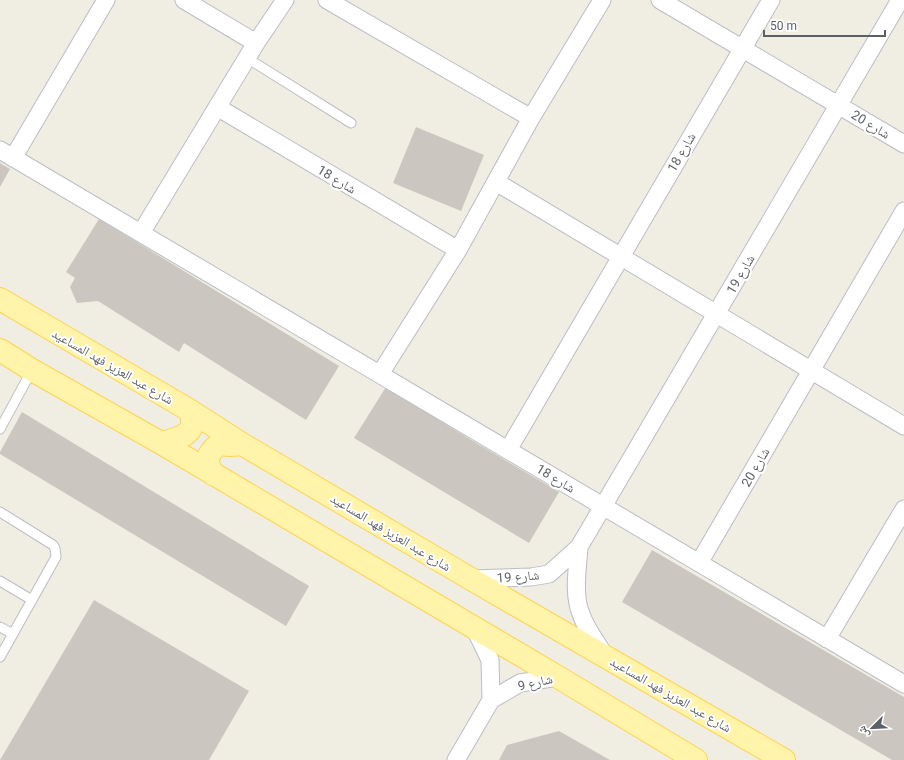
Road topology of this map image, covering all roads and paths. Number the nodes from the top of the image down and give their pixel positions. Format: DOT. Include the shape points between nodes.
graph roads {
  1 [pos="106,0"];
  2 [pos="184,0"];
  3 [pos="285,0"];
  4 [pos="327,0"];
  5 [pos="602,0"];
  6 [pos="660,0"];
  7 [pos="771,0"];
  8 [pos="900,0"];
  9 [pos="256,43"];
  10 [pos="742,48"];
  11 [pos="247,58"];
  12 [pos="838,104"];
  13 [pos="218,107"];
  14 [pos="531,118"];
  15 [pos="351,123"];
  16 [pos="904,144"];
  17 [pos="7,154"];
  18 [pos="496,182"];
  19 [pos="904,212"];
  20 [pos="141,233"];
  21 [pos="458,250"];
  22 [pos="621,257"];
  23 [pos="0,300"];
  24 [pos="716,314"];
  25 [pos="0,350"];
  26 [pos="32,370"];
  27 [pos="812,371"];
  28 [pos="380,374"];
  29 [pos="189,410"];
  30 [pos="904,426"];
  31 [pos="0,429"];
  32 [pos="161,443"];
  33 [pos="242,444"];
  34 [pos="508,450"];
  35 [pos="214,475"];
  36 [pos="603,506"];
  37 [pos="0,512"];
  38 [pos="903,512"];
  39 [pos="579,547"];
  40 [pos="699,563"];
  41 [pos="471,579"];
  42 [pos="0,581"];
  43 [pos="32,600"];
  44 [pos="0,627"];
  45 [pos="474,627"];
  46 [pos="13,634"];
  47 [pos="827,639"];
  48 [pos="0,657"];
  49 [pos="605,657"];
  50 [pos="558,677"];
  51 [pos="904,684"];
  52 [pos="491,700"];
  53 [pos="456,760"];
  54 [pos="696,760"];
  55 [pos="784,760"];
  1 -- 17 [label="street, شارع 18"];
  2 -- 9 [label="street"];
  3 -- 9 [label="street"];
  4 -- 14 [label="street"];
  5 -- 14 [label="street"];
  6 -- 10 [label="street"];
  7 -- 10 [label="street, شارع 18"];
  8 -- 12 [label="street, شارع 19"];
  9 -- 11 [label="street"];
  10 -- 12 [label="street"];
  10 -- 22 [label="street, شارع 18"];
  11 -- 13 [label="street"];
  11 -- 15 [label="lane"];
  12 -- 16 [label="street, شارع 20"];
  12 -- 24 [label="street, شارع 19"];
  13 -- 20 [label="street"];
  13 -- 21 [label="street, شارع 18"];
  14 -- 18 [label="street"];
  17 -- 20 [label="street, شارع 18"];
  18 -- 21 [label="street"];
  18 -- 22 [label="street"];
  19 -- 27 [label="street, شارع 20"];
  20 -- 28 [label="street, شارع 18"];
  21 -- 28 [label="street"];
  22 -- 24 [label="street"];
  22 -- 34 [label="street, شارع 18"];
  23 -- 29 [label="main road, شارع عبد العزيز فهد المساعيد"];
  24 -- 27 [label="street"];
  24 -- 36 [label="street, شارع 19"];
  25 -- 26 [label="main road"];
  26 -- 31 [label="lane"];
  26 -- 32 [label="main road"];
  27 -- 30 [label="street"];
  27 -- 40 [label="street, شارع 20"];
  28 -- 34 [label="street, شارع 18"];
  29 -- 32 [label="main road" via="192,427 187,434"];
  29 -- 33 [label="main road, شارع عبد العزيز فهد المساعيد"];
  32 -- 35 [label="main road"];
  33 -- 35 [label="main road" via="219,444 212,450 208,458 209,467"];
  33 -- 41 [label="main road, شارع عبد العزيز فهد المساعيد"];
  34 -- 36 [label="street, شارع 18"];
  35 -- 45 [label="main road"];
  36 -- 39 [label="street, شارع 19"];
  36 -- 40 [label="street"];
  37 -- 43 [label="lane" via="55,548 55,561"];
  38 -- 47 [label="street"];
  39 -- 41 [label="street, شارع 19" via="549,574"];
  39 -- 49 [label="street, شارع 19" via="578,603 585,624"];
  40 -- 47 [label="street"];
  41 -- 49 [label="main road, شارع عبد العزيز فهد المساعيد"];
  42 -- 43 [label="lane"];
  43 -- 46 [label="lane"];
  44 -- 46 [label="lane"];
  45 -- 50 [label="main road"];
  45 -- 52 [label="street" via="490,660"];
  46 -- 48 [label="lane"];
  47 -- 51 [label="street"];
  49 -- 55 [label="main road, شارع عبد العزيز فهد المساعيد"];
  50 -- 52 [label="street, شارع 9" via="520,683"];
  50 -- 54 [label="main road"];
  52 -- 53 [label="street, شارع 9"];
}
